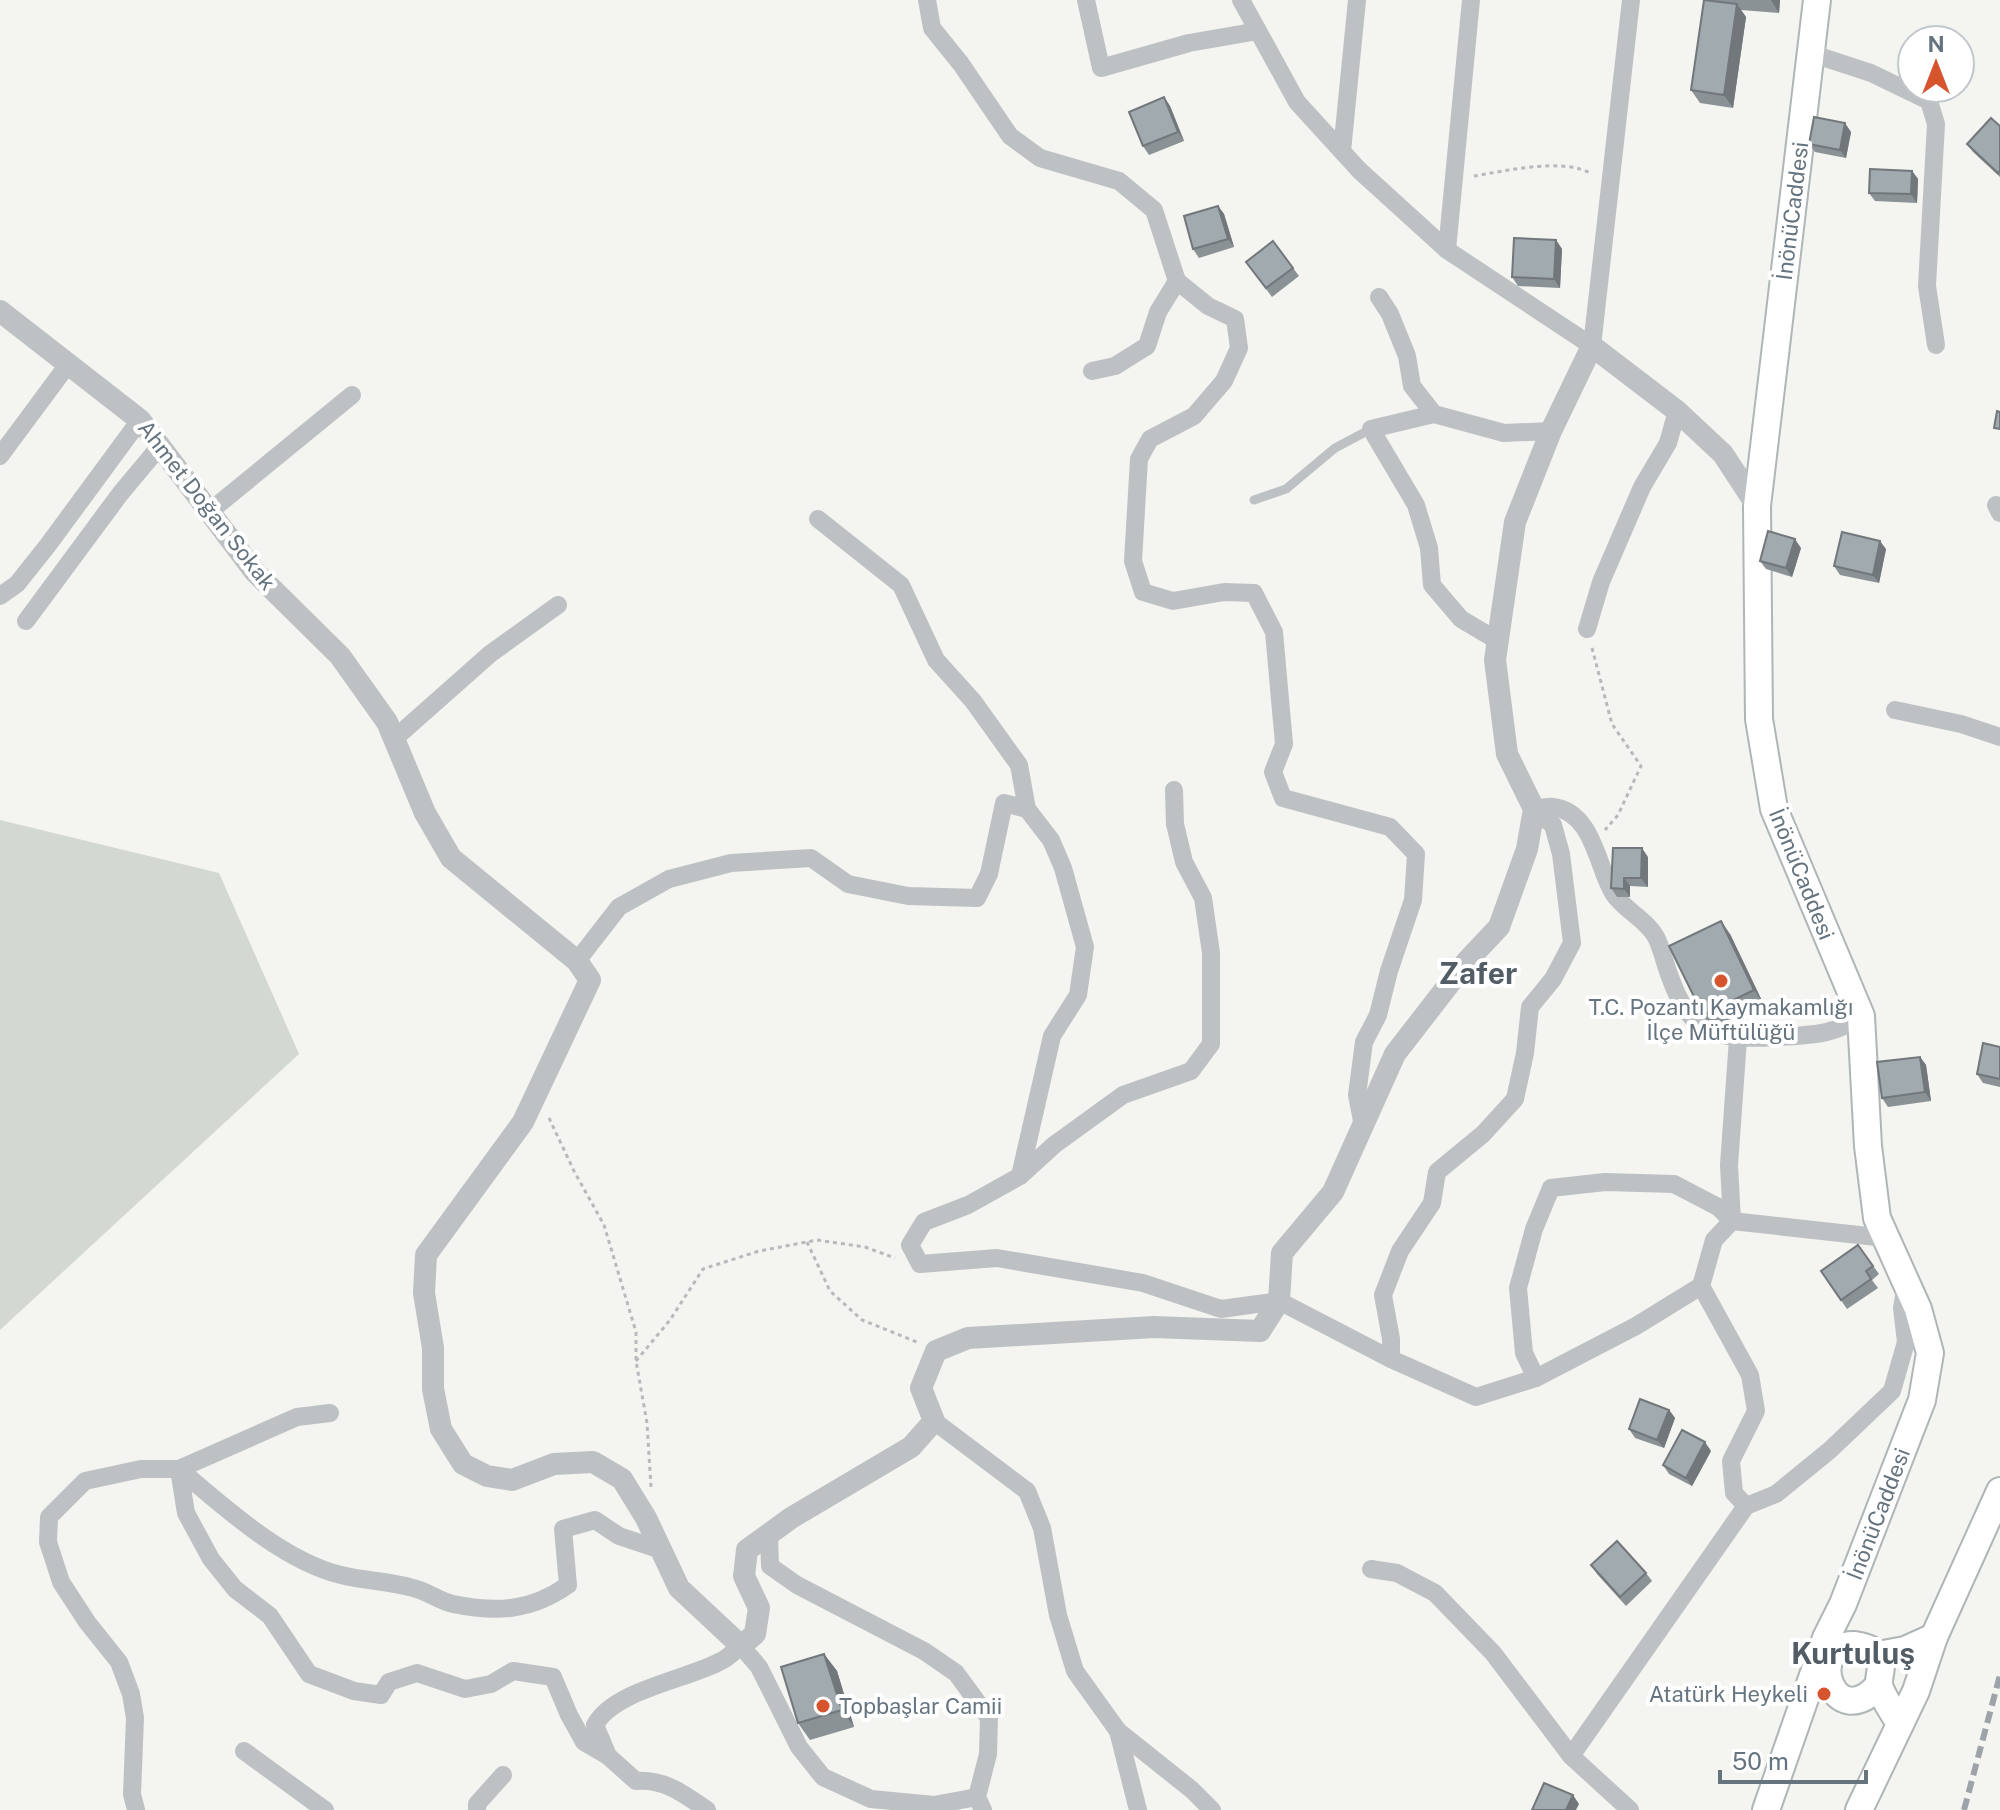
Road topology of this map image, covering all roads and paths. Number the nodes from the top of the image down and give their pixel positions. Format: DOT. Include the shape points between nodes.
graph roads {
  1 [pos="927,0"];
  2 [pos="1086,0"];
  3 [pos="1241,0"];
  4 [pos="1357,0"];
  5 [pos="1471,0"];
  6 [pos="1631,0"];
  7 [pos="1817,0"];
  8 [pos="1258,31"];
  9 [pos="1810,53"];
  10 [pos="1342,151"];
  11 [pos="1454,180"];
  12 [pos="1610,185"];
  13 [pos="1447,250"];
  14 [pos="1177,281"];
  15 [pos="1379,297"];
  16 [pos="0,311"];
  17 [pos="1936,345"];
  18 [pos="1592,346"];
  19 [pos="69,363"];
  20 [pos="1092,371"];
  21 [pos="352,395"];
  22 [pos="1677,411"];
  23 [pos="1434,414"];
  24 [pos="140,420"];
  25 [pos="1371,429"];
  26 [pos="1551,431"];
  27 [pos="160,446"];
  28 [pos="0,456"];
  29 [pos="1254,500"];
  30 [pos="1757,506"];
  31 [pos="209,512"];
  32 [pos="818,519"];
  33 [pos="0,596"];
  34 [pos="558,605"];
  35 [pos="26,621"];
  36 [pos="1587,629"];
  37 [pos="1498,641"];
  38 [pos="1895,710"];
  39 [pos="2000,737"];
  40 [pos="394,739"];
  41 [pos="1174,790"];
  42 [pos="1027,809"];
  43 [pos="1534,809"];
  44 [pos="1594,843"];
  45 [pos="577,961"];
  46 [pos="1861,1016"];
  47 [pos="1738,1039"];
  48 [pos="534,1100"];
  49 [pos="1363,1126"];
  50 [pos="1020,1176"];
  51 [pos="1732,1221"];
  52 [pos="1886,1238"];
  53 [pos="807,1242"];
  54 [pos="920,1264"];
  55 [pos="1906,1282"];
  56 [pos="1701,1286"];
  57 [pos="1279,1301"];
  58 [pos="936,1351"];
  59 [pos="1391,1359"];
  60 [pos="636,1361"];
  61 [pos="1536,1378"];
  62 [pos="330,1413"];
  63 [pos="934,1421"];
  64 [pos="179,1469"];
  65 [pos="2000,1491"];
  66 [pos="1746,1506"];
  67 [pos="646,1518"];
  68 [pos="769,1535"];
  69 [pos="661,1550"];
  70 [pos="1371,1569"];
  71 [pos="1843,1604"];
  72 [pos="1934,1637"];
  73 [pos="1852,1645"];
  74 [pos="741,1646"];
  75 [pos="1878,1655"];
  76 [pos="1879,1685"];
  77 [pos="1831,1688"];
  78 [pos="1802,1712"];
  79 [pos="1900,1724"];
  80 [pos="1118,1731"];
  81 [pos="244,1751"];
  82 [pos="608,1756"];
  83 [pos="1571,1756"];
  84 [pos="503,1775"];
  85 [pos="980,1803"];
  86 [pos="136,1810"];
  87 [pos="325,1810"];
  88 [pos="477,1810"];
  89 [pos="707,1810"];
  90 [pos="1138,1810"];
  91 [pos="1212,1810"];
  92 [pos="1630,1810"];
  93 [pos="1766,1810"];
  94 [pos="1859,1810"];
  1 -- 14 [label="street" via="932,28 1010,136 1040,158 1119,181 1154,210"];
  2 -- 8 [label="street" via="1101,68 1189,43"];
  3 -- 8 [label="street"];
  4 -- 10 [label="street"];
  5 -- 11 [label="street"];
  6 -- 12 [label="street"];
  7 -- 9 [label="main road, İnönüCaddesi"];
  8 -- 10 [label="street" via="1297,102"];
  9 -- 17 [label="street" via="1871,73 1929,101 1936,124 1927,286"];
  9 -- 30 [label="main road, İnönüCaddesi"];
  10 -- 13 [label="street"];
  11 -- 12 [label="path" via="1541,166 1583,168"];
  11 -- 13 [label="street"];
  12 -- 18 [label="street"];
  13 -- 18 [label="street"];
  14 -- 20 [label="street" via="1158,312 1147,346 1115,366"];
  14 -- 49 [label="street" via="1235,319 1239,348 1224,381 1194,416 1150,439 1139,459 1133,561 1143,592 1173,601 1254,593 1274,632 1284,744 1273,772 1283,798 1390,827 1416,854 1413,900 1378,1015 1364,1042 1357,1095"];
  15 -- 23 [label="street" via="1407,356 1412,386"];
  16 -- 19 [label="street, Ahmet Doğan Sokak"];
  18 -- 22 [label="street"];
  18 -- 26 [label="street"];
  19 -- 24 [label="street, Ahmet Doğan Sokak"];
  19 -- 28 [label="street"];
  21 -- 31 [label="street"];
  22 -- 30 [label="street" via="1723,454"];
  22 -- 36 [label="street" via="1668,443 1642,487 1601,582"];
  23 -- 25 [label="street"];
  23 -- 26 [label="street" via="1504,433"];
  24 -- 27 [label="street, Ahmet Doğan Sokak"];
  24 -- 33 [label="street" via="17,584"];
  25 -- 29 [label="lane" via="1335,448 1286,489"];
  25 -- 37 [label="street" via="1416,505 1429,548 1432,585 1461,619"];
  26 -- 37 [label="street" via="1515,522"];
  27 -- 31 [label="street, Ahmet Doğan Sokak"];
  27 -- 35 [label="street"];
  30 -- 46 [label="main road, İnönüCaddesi" via="1759,719 1774,809"];
  31 -- 40 [label="street, Ahmet Doğan Sokak" via="255,572 340,656"];
  32 -- 42 [label="street" via="901,585 936,660 1019,765"];
  34 -- 40 [label="street" via="490,654"];
  36 -- 44 [label="path" via="1612,724 1641,766 1618,815"];
  37 -- 43 [label="street" via="1495,660 1507,754"];
  38 -- 39 [label="street"];
  40 -- 45 [label="street, Ahmet Doğan Sokak" via="425,813 451,858"];
  41 -- 50 [label="street" via="1184,862 1203,898 1211,953 1211,1044 1191,1071 1123,1095"];
  42 -- 45 [label="street" via="1004,803 989,874 977,898 908,896 848,884 811,858 731,863 669,879 619,907"];
  42 -- 50 [label="street" via="1057,854 1085,947 1078,995 1052,1036"];
  43 -- 44 [label="street" via="1553,807 1574,817"];
  43 -- 49 [label="street" via="1527,849 1499,927 1395,1054"];
  43 -- 59 [label="street" via="1553,825 1572,943 1530,1007 1515,1099 1437,1172 1432,1203 1400,1251 1383,1295"];
  44 -- 47 [label="street" via="1614,893 1655,936 1691,1019 1710,1033"];
  45 -- 48 [label="street" via="590,980"];
  46 -- 47 [label="street" via="1819,1035"];
  46 -- 52 [label="main road, İnönüCaddesi" via="1868,1146 1877,1218"];
  47 -- 51 [label="street" via="1729,1165"];
  48 -- 60 [label="path" via="552,1122 604,1225 636,1332"];
  48 -- 67 [label="street" via="426,1255 424,1293 441,1429 463,1464 487,1476 512,1480 554,1464 593,1462 622,1479"];
  49 -- 57 [label="street" via="1333,1192 1282,1253"];
  50 -- 54 [label="street" via="924,1222 910,1245"];
  51 -- 52 [label="street"];
  51 -- 56 [label="street" via="1714,1240"];
  51 -- 61 [label="street" via="1718,1207 1674,1184 1605,1182 1551,1188 1518,1288 1524,1353"];
  52 -- 55 [label="main road, İnönüCaddesi"];
  53 -- 54 [label="path" via="865,1247"];
  53 -- 58 [label="path" via="830,1291 862,1320"];
  53 -- 60 [label="path" via="703,1269"];
  54 -- 57 [label="street" via="997,1258 1143,1283 1221,1309"];
  55 -- 66 [label="street" via="1906,1342 1892,1391 1776,1494"];
  55 -- 71 [label="main road, İnönüCaddesi" via="1930,1353 1922,1400"];
  56 -- 61 [label="street"];
  56 -- 66 [label="street" via="1750,1375 1756,1411 1731,1461 1734,1493"];
  57 -- 58 [label="street" via="1260,1331 1154,1327 983,1337"];
  57 -- 59 [label="street"];
  58 -- 63 [label="street" via="921,1388"];
  59 -- 61 [label="street" via="1476,1397"];
  60 -- 67 [label="path" via="651,1482"];
  62 -- 64 [label="street" via="297,1417"];
  63 -- 68 [label="street" via="911,1447"];
  63 -- 80 [label="street" via="1027,1491 1042,1528 1075,1671"];
  64 -- 69 [label="street" via="298,1557 340,1575 414,1588 451,1604 518,1609 547,1600 568,1585 563,1529 595,1520 619,1536"];
  64 -- 82 [label="street" via="186,1513 211,1559 235,1589 270,1616 309,1674 381,1695 389,1682 417,1673 465,1689 491,1684 513,1671 553,1677 584,1742"];
  64 -- 86 [label="street" via="141,1469 85,1481 49,1517 48,1542 61,1582 119,1662 131,1694"];
  65 -- 72 [label="main road"];
  66 -- 83 [label="street"];
  67 -- 69 [label="street"];
  68 -- 74 [label="street" via="747,1550 744,1576 759,1608 755,1634"];
  68 -- 85 [label="street" via="770,1566 956,1673 989,1718"];
  69 -- 74 [label="street" via="679,1588"];
  70 -- 83 [label="street" via="1397,1573 1435,1593 1493,1653"];
  71 -- 73 [label="main road"];
  71 -- 78 [label="main road, İnönüCaddesi"];
  72 -- 75 [label="main road"];
  72 -- 79 [label="main road"];
  73 -- 75 [label="main road"];
  73 -- 77 [label="main road" via="1829,1661 1826,1675"];
  74 -- 82 [label="street" via="724,1660 601,1713 595,1725"];
  74 -- 85 [label="street" via="759,1667 799,1747 823,1777 871,1799"];
  75 -- 76 [label="main road"];
  76 -- 77 [label="main road" via="1856,1701"];
  76 -- 79 [label="main road"];
  77 -- 78 [label="main road"];
  78 -- 93 [label="main road, İnönüCaddesi"];
  79 -- 94 [label="main road"];
  80 -- 90 [label="street"];
  80 -- 91 [label="street"];
  81 -- 87 [label="street"];
  82 -- 89 [label="street" via="636,1781 653,1780 674,1788"];
  83 -- 92 [label="street"];
  84 -- 88 [label="street"];
}
